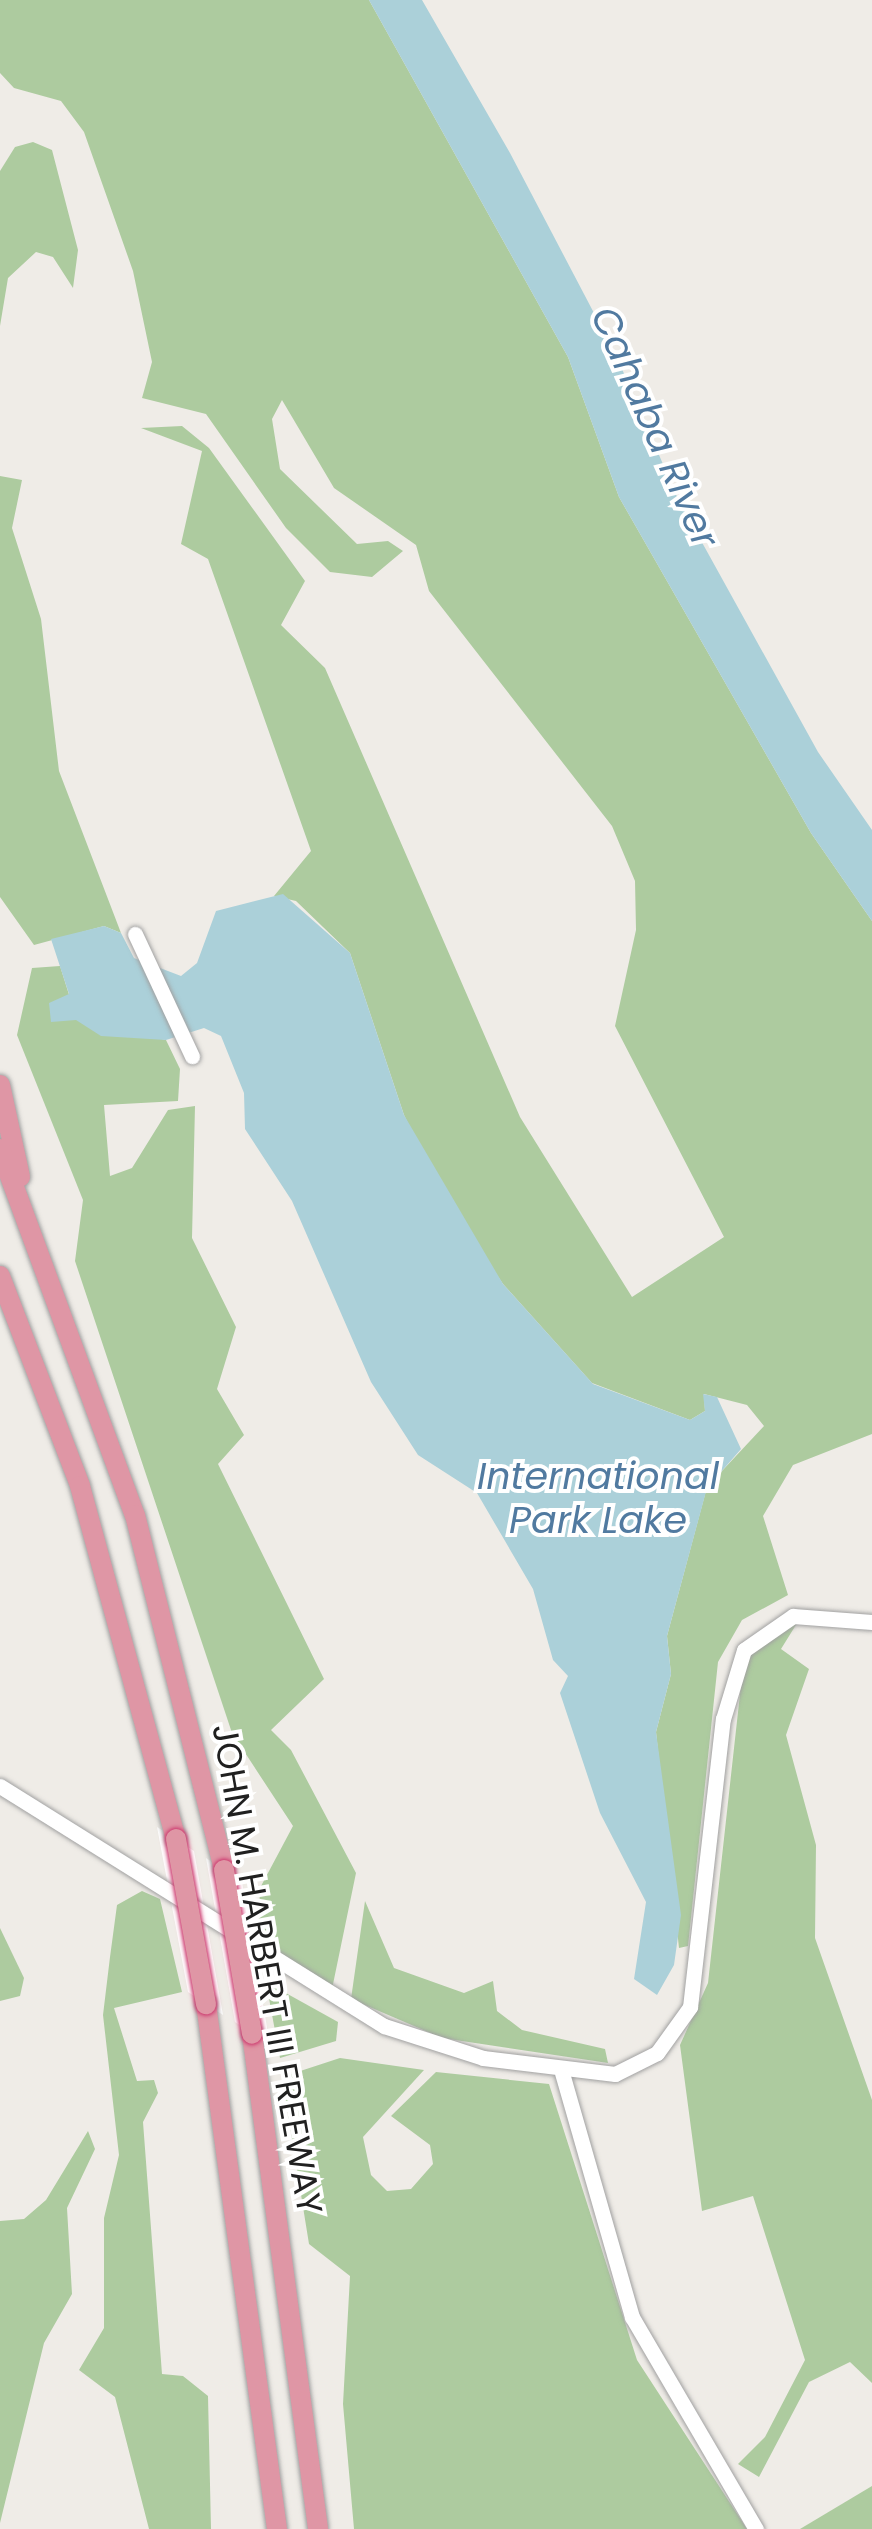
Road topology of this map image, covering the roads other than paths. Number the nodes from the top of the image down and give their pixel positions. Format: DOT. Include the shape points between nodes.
graph roads {
  1 [pos="135,934"];
  2 [pos="192,1056"];
  3 [pos="0,1085"];
  4 [pos="0,1149"];
  5 [pos="26,1219"];
  6 [pos="0,1276"];
  7 [pos="0,1293"];
  8 [pos="23,1334"];
  9 [pos="872,1622"];
  10 [pos="0,1786"];
  11 [pos="562,2073"];
  12 [pos="277,2529"];
  13 [pos="318,2529"];
  14 [pos="756,2529"];
  1 -- 2 [label="street"];
  3 -- 5 [label="highway"];
  4 -- 5 [label="highway, JOHN M. HARBERT III FREEWAY"];
  5 -- 13 [label="highway, JOHN M. HARBERT III FREEWAY, bridge" via="134,1516 224,1870"];
  6 -- 8 [label="highway, JOHN M. HARBERT III FREEWAY"];
  7 -- 8 [label="highway"];
  8 -- 12 [label="highway, JOHN M. HARBERT III FREEWAY, bridge" via="137,1674 176,1839 206,2004"];
  9 -- 11 [label="street" via="793,1616 744,1650 723,1719 690,2007 667,2045 639,2066"];
  10 -- 11 [label="street" via="357,2014 445,2049"];
  11 -- 14 [label="street" via="632,2318"];
}
